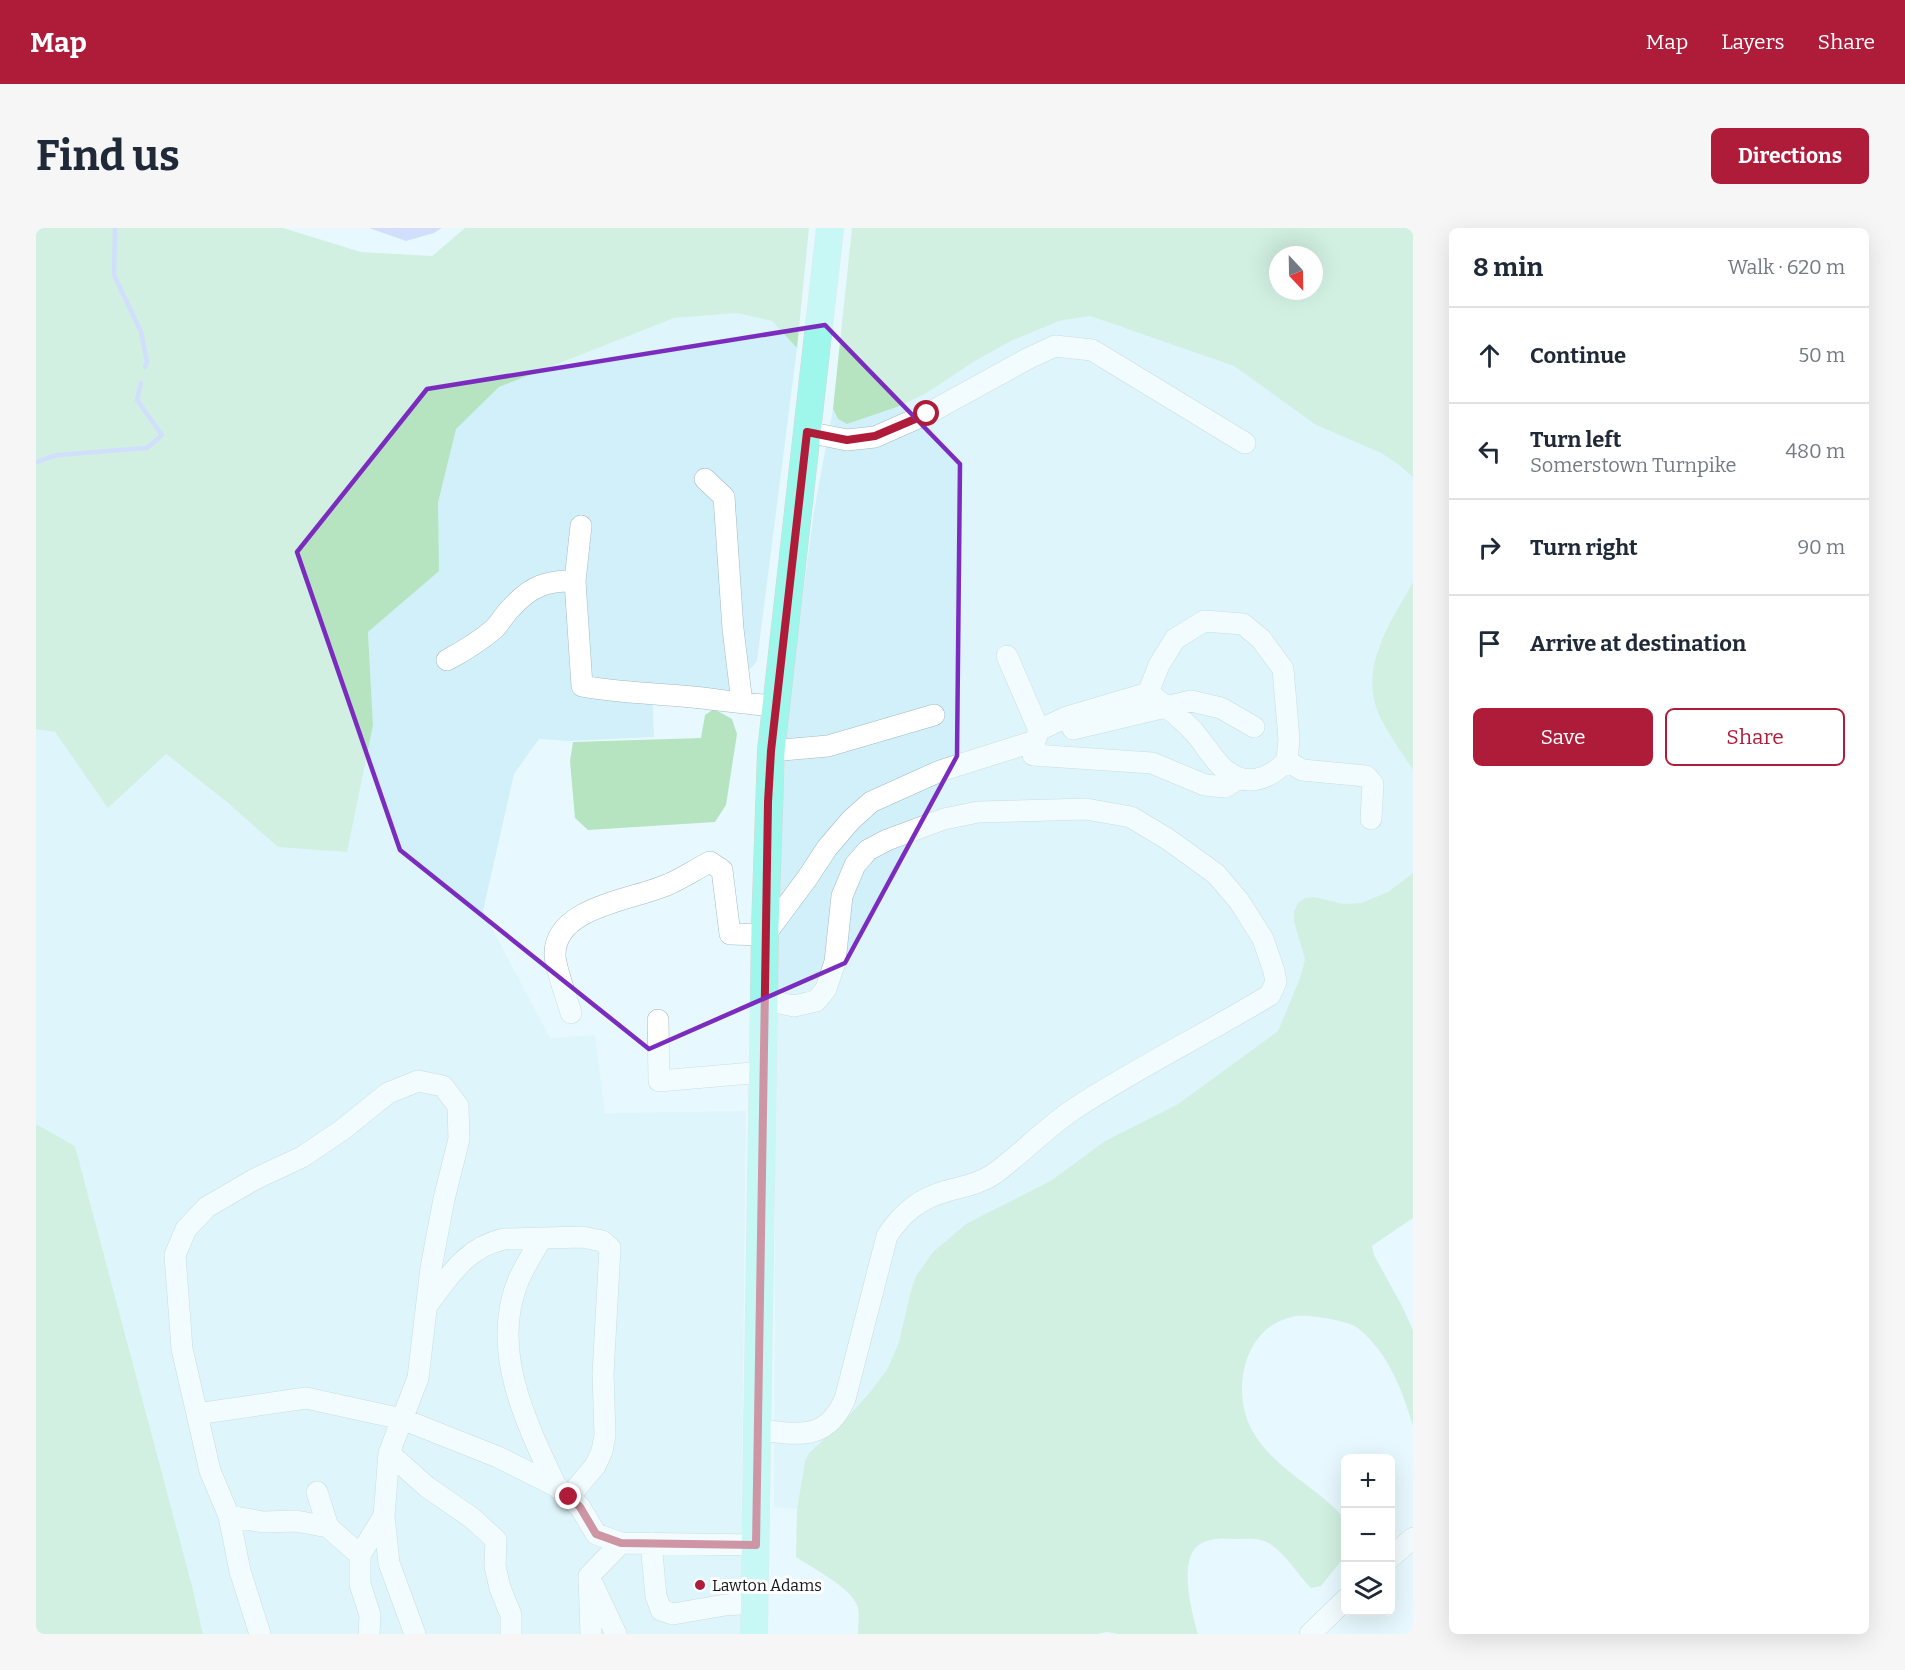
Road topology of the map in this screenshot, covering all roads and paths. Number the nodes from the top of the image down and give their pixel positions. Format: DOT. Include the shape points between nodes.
graph roads {
  1 [pos="830,228"];
  2 [pos="807,432"];
  3 [pos="1245,443"];
  4 [pos="705,479"];
  5 [pos="581,526"];
  6 [pos="574,581"];
  7 [pos="1007,657"];
  8 [pos="447,660"];
  9 [pos="1148,693"];
  10 [pos="742,704"];
  11 [pos="776,706"];
  12 [pos="1166,707"];
  13 [pos="934,715"];
  14 [pos="1254,727"];
  15 [pos="1036,742"];
  16 [pos="771,751"];
  17 [pos="1287,761"];
  18 [pos="1238,779"];
  19 [pos="1371,819"];
  20 [pos="765,935"];
  21 [pos="765,1000"];
  22 [pos="571,1013"];
  23 [pos="658,1020"];
  24 [pos="764,1072"];
  25 [pos="541,1239"];
  26 [pos="427,1305"];
  27 [pos="197,1414"];
  28 [pos="402,1419"];
  29 [pos="758,1430"];
  30 [pos="388,1453"];
  31 [pos="317,1492"];
  32 [pos="562,1492"];
  33 [pos="229,1516"];
  34 [pos="384,1516"];
  35 [pos="328,1527"];
  36 [pos="1413,1538"];
  37 [pos="621,1543"];
  38 [pos="651,1544"];
  39 [pos="756,1545"];
  40 [pos="1395,1554"];
  41 [pos="360,1555"];
  42 [pos="589,1576"];
  43 [pos="754,1603"];
  44 [pos="1341,1604"];
  45 [pos="260,1634"];
  46 [pos="369,1634"];
  47 [pos="415,1634"];
  48 [pos="511,1634"];
  49 [pos="591,1634"];
  50 [pos="616,1634"];
  51 [pos="754,1634"];
  52 [pos="1310,1634"];
  1 -- 2 [label="main road"];
  2 -- 3 [label="street" via="847,440 875,436 927,414 1055,346 1092,350"];
  2 -- 11 [label="main road"];
  4 -- 10 [label="street" via="723,497"];
  5 -- 6 [label="street"];
  6 -- 8 [label="street" via="554,580 533,589 476,644"];
  6 -- 10 [label="street" via="582,686"];
  7 -- 15 [label="street"];
  9 -- 12 [label="street"];
  9 -- 15 [label="street" via="1067,717"];
  9 -- 17 [label="street" via="1159,665 1176,639 1204,621 1243,624 1261,639 1283,669"];
  10 -- 11 [label="street"];
  11 -- 16 [label="main road"];
  12 -- 14 [label="street" via="1191,701 1221,708"];
  12 -- 15 [label="street" via="1068,730"];
  12 -- 18 [label="street"];
  13 -- 16 [label="street" via="828,746"];
  15 -- 18 [label="street" via="1152,763 1205,785 1224,787"];
  15 -- 20 [label="street" via="940,771 871,802 827,848"];
  16 -- 20 [label="main road"];
  17 -- 18 [label="street" via="1276,772 1255,780"];
  17 -- 19 [label="street" via="1302,770 1366,776 1373,784"];
  20 -- 21 [label="main road"];
  20 -- 22 [label="street" via="730,934 722,870 710,862 667,885 579,916 561,930 555,955"];
  21 -- 24 [label="main road"];
  21 -- 29 [label="street" via="794,1006 816,1001 826,989 835,962 842,896 855,865 868,850 944,819 989,812 1086,809 1131,817 1169,840 1224,883 1263,939 1276,982 1270,995 1072,1110 978,1184 927,1197 910,1208 887,1236 839,1413 817,1431 804,1435"];
  23 -- 24 [label="street" via="659,1081"];
  24 -- 29 [label="main road"];
  25 -- 26 [label="street" via="504,1239 480,1246"];
  25 -- 32 [label="street" via="518,1280 507,1326 512,1380 533,1438"];
  25 -- 32 [label="street" via="582,1238 602,1241 610,1248 602,1451 595,1466"];
  26 -- 27 [label="street" via="444,1199 459,1140 459,1117 458,1106 443,1086 418,1081 388,1092 302,1157 207,1207 186,1229 175,1256 182,1349"];
  26 -- 28 [label="street" via="418,1378"];
  27 -- 28 [label="street" via="306,1398"];
  27 -- 33 [label="street" via="210,1471"];
  28 -- 30 [label="street"];
  28 -- 32 [label="street" via="498,1457"];
  29 -- 39 [label="main road"];
  30 -- 34 [label="street"];
  30 -- 48 [label="street" via="496,1540 495,1566 511,1615"];
  31 -- 35 [label="street"];
  32 -- 37 [label="street" via="580,1507 596,1534"];
  33 -- 35 [label="street"];
  33 -- 45 [label="street" via="240,1571"];
  34 -- 41 [label="street"];
  34 -- 47 [label="street" via="389,1563"];
  35 -- 41 [label="street"];
  36 -- 40 [label="street"];
  37 -- 38 [label="street"];
  37 -- 42 [label="street"];
  38 -- 39 [label="street"];
  38 -- 43 [label="street" via="661,1610 673,1614"];
  39 -- 43 [label="main road"];
  41 -- 46 [label="street" via="360,1584 370,1615"];
  42 -- 49 [label="street"];
  42 -- 50 [label="street"];
  43 -- 51 [label="main road"];
  44 -- 52 [label="street"];
}
